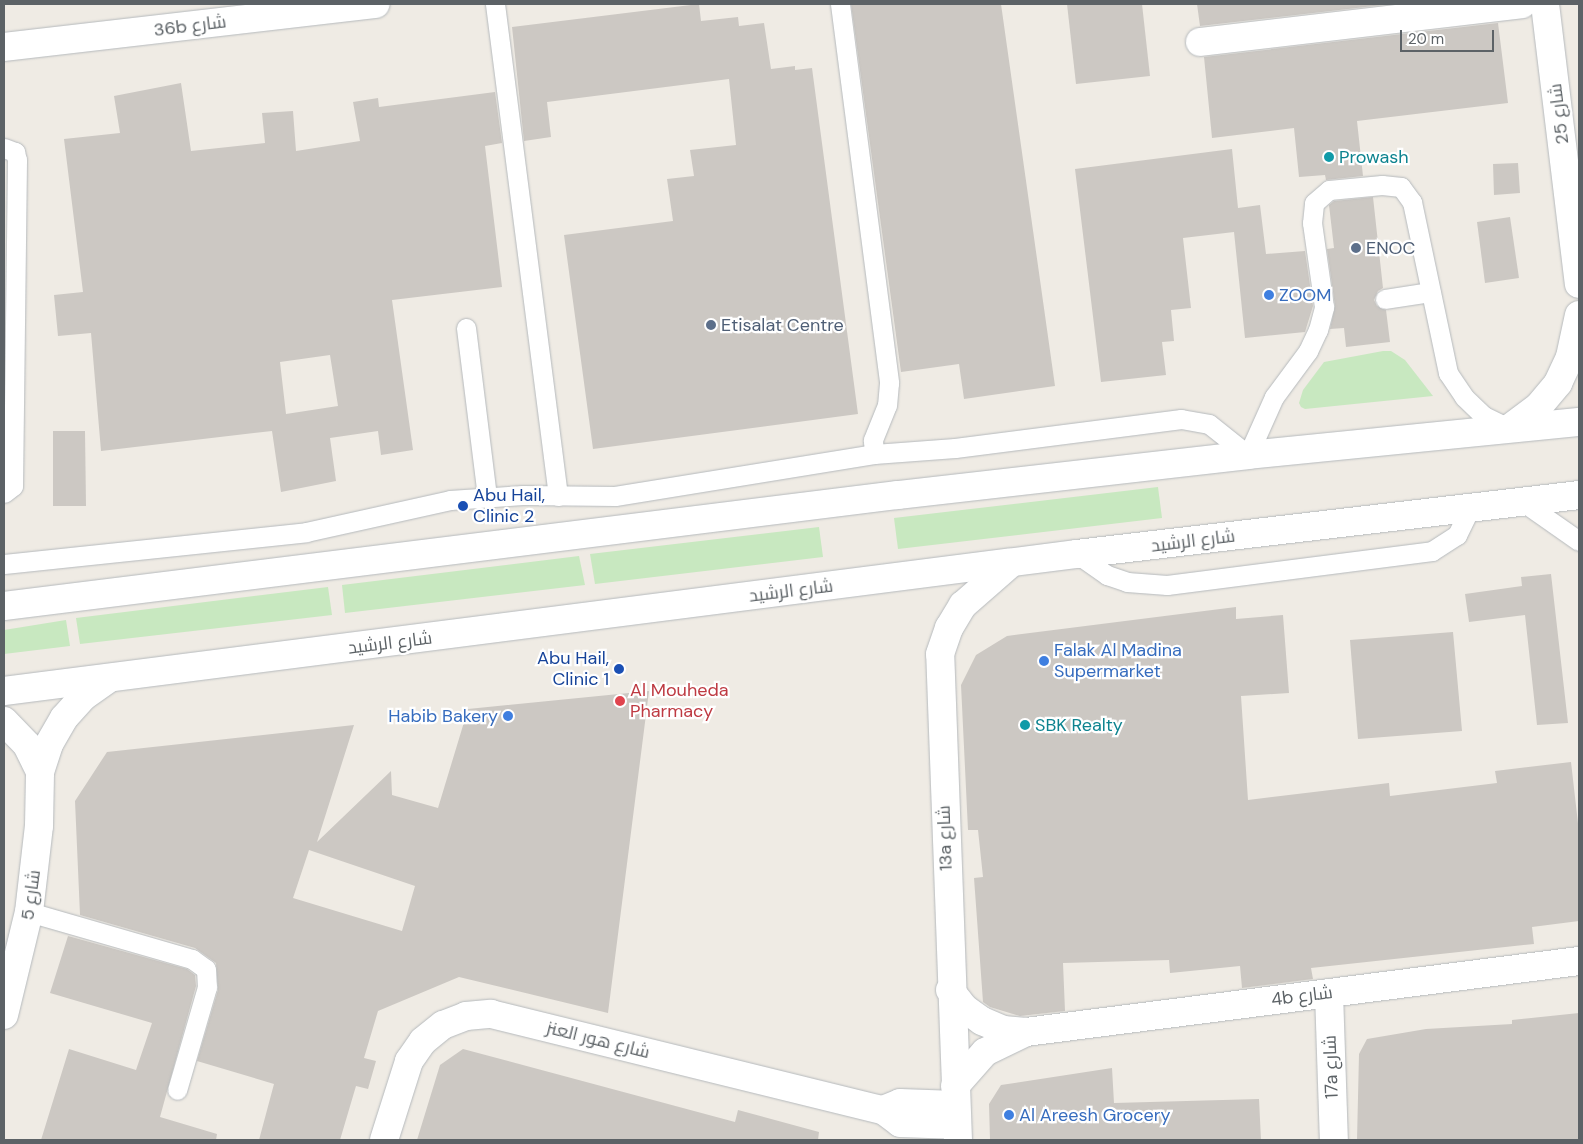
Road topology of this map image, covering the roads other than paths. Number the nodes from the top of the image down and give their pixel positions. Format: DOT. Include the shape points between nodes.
graph roads {
  1 [pos="376,4"];
  2 [pos="496,4"];
  3 [pos="840,4"];
  4 [pos="1522,4"];
  5 [pos="1545,4"];
  6 [pos="1200,42"];
  7 [pos="4,47"];
  8 [pos="4,148"];
  9 [pos="1579,284"];
  10 [pos="1430,292"];
  11 [pos="1385,299"];
  12 [pos="1579,316"];
  13 [pos="466,328"];
  14 [pos="1579,422"];
  15 [pos="1510,428"];
  16 [pos="874,454"];
  17 [pos="1248,455"];
  18 [pos="4,492"];
  19 [pos="1579,495"];
  20 [pos="487,496"];
  21 [pos="558,496"];
  22 [pos="1524,502"];
  23 [pos="1470,508"];
  24 [pos="1579,541"];
  25 [pos="1077,554"];
  26 [pos="1011,563"];
  27 [pos="4,564"];
  28 [pos="4,606"];
  29 [pos="108,679"];
  30 [pos="4,691"];
  31 [pos="4,721"];
  32 [pos="40,772"];
  33 [pos="29,912"];
  34 [pos="1579,961"];
  35 [pos="950,990"];
  36 [pos="1329,993"];
  37 [pos="4,1015"];
  38 [pos="1026,1032"];
  39 [pos="177,1090"];
  40 [pos="957,1114"];
  41 [pos="384,1140"];
  42 [pos="1334,1140"];
  1 -- 7 [label="street, 36b شارع"];
  2 -- 21 [label="lane"];
  3 -- 16 [label="lane" via="889,383 887,405 874,440"];
  4 -- 6 [label="street"];
  5 -- 9 [label="street, شارع 25"];
  8 -- 18 [label="lane" via="15,152 17,160 13,486"];
  10 -- 11 [label="lane"];
  10 -- 15 [label="lane" via="1448,373 1464,398 1484,416"];
  10 -- 17 [label="lane" via="1408,193 1392,184 1329,190 1314,203 1311,213 1332,306 1308,350 1278,391"];
  12 -- 15 [label="street" via="1570,357 1558,383 1538,406"];
  13 -- 20 [label="lane"];
  14 -- 15 [label="street"];
  15 -- 17 [label="street"];
  16 -- 17 [label="lane" via="955,448 1181,420 1209,424"];
  16 -- 21 [label="lane" via="615,496"];
  17 -- 28 [label="street"];
  19 -- 22 [label="street, شارع الرشيد"];
  20 -- 21 [label="lane"];
  20 -- 27 [label="lane" via="413,506 306,532"];
  22 -- 23 [label="street, شارع الرشيد"];
  22 -- 24 [label="lane"];
  23 -- 25 [label="street, شارع الرشيد"];
  23 -- 25 [label="lane" via="1456,535 1432,551 1167,585 1127,582 1107,574"];
  25 -- 26 [label="street, شارع الرشيد"];
  26 -- 29 [label="street, شارع الرشيد"];
  26 -- 35 [label="street, 13a شارع" via="963,604 949,628 940,654"];
  29 -- 30 [label="street, شارع الرشيد"];
  29 -- 32 [label="street, شارع 5" via="84,696 64,718 49,744"];
  31 -- 32 [label="street, شارع 5" via="27,745"];
  32 -- 33 [label="street, شارع 5" via="39,826"];
  33 -- 37 [label="street, شارع 5"];
  33 -- 39 [label="lane" via="192,959 206,969 207,986"];
  34 -- 36 [label="street, 4b شارع"];
  35 -- 38 [label="street, 4b شارع" via="964,1008 982,1021 1004,1030"];
  35 -- 40 [label="street, 13a شارع"];
  36 -- 38 [label="street, 4b شارع"];
  36 -- 42 [label="street, 17a شارع"];
  38 -- 40 [label="street, 4b شارع" via="985,1052"];
  40 -- 41 [label="street, شارع هور العنز" via="900,1123 883,1110 492,1014 466,1016 443,1025 423,1041 409,1061"];
}
